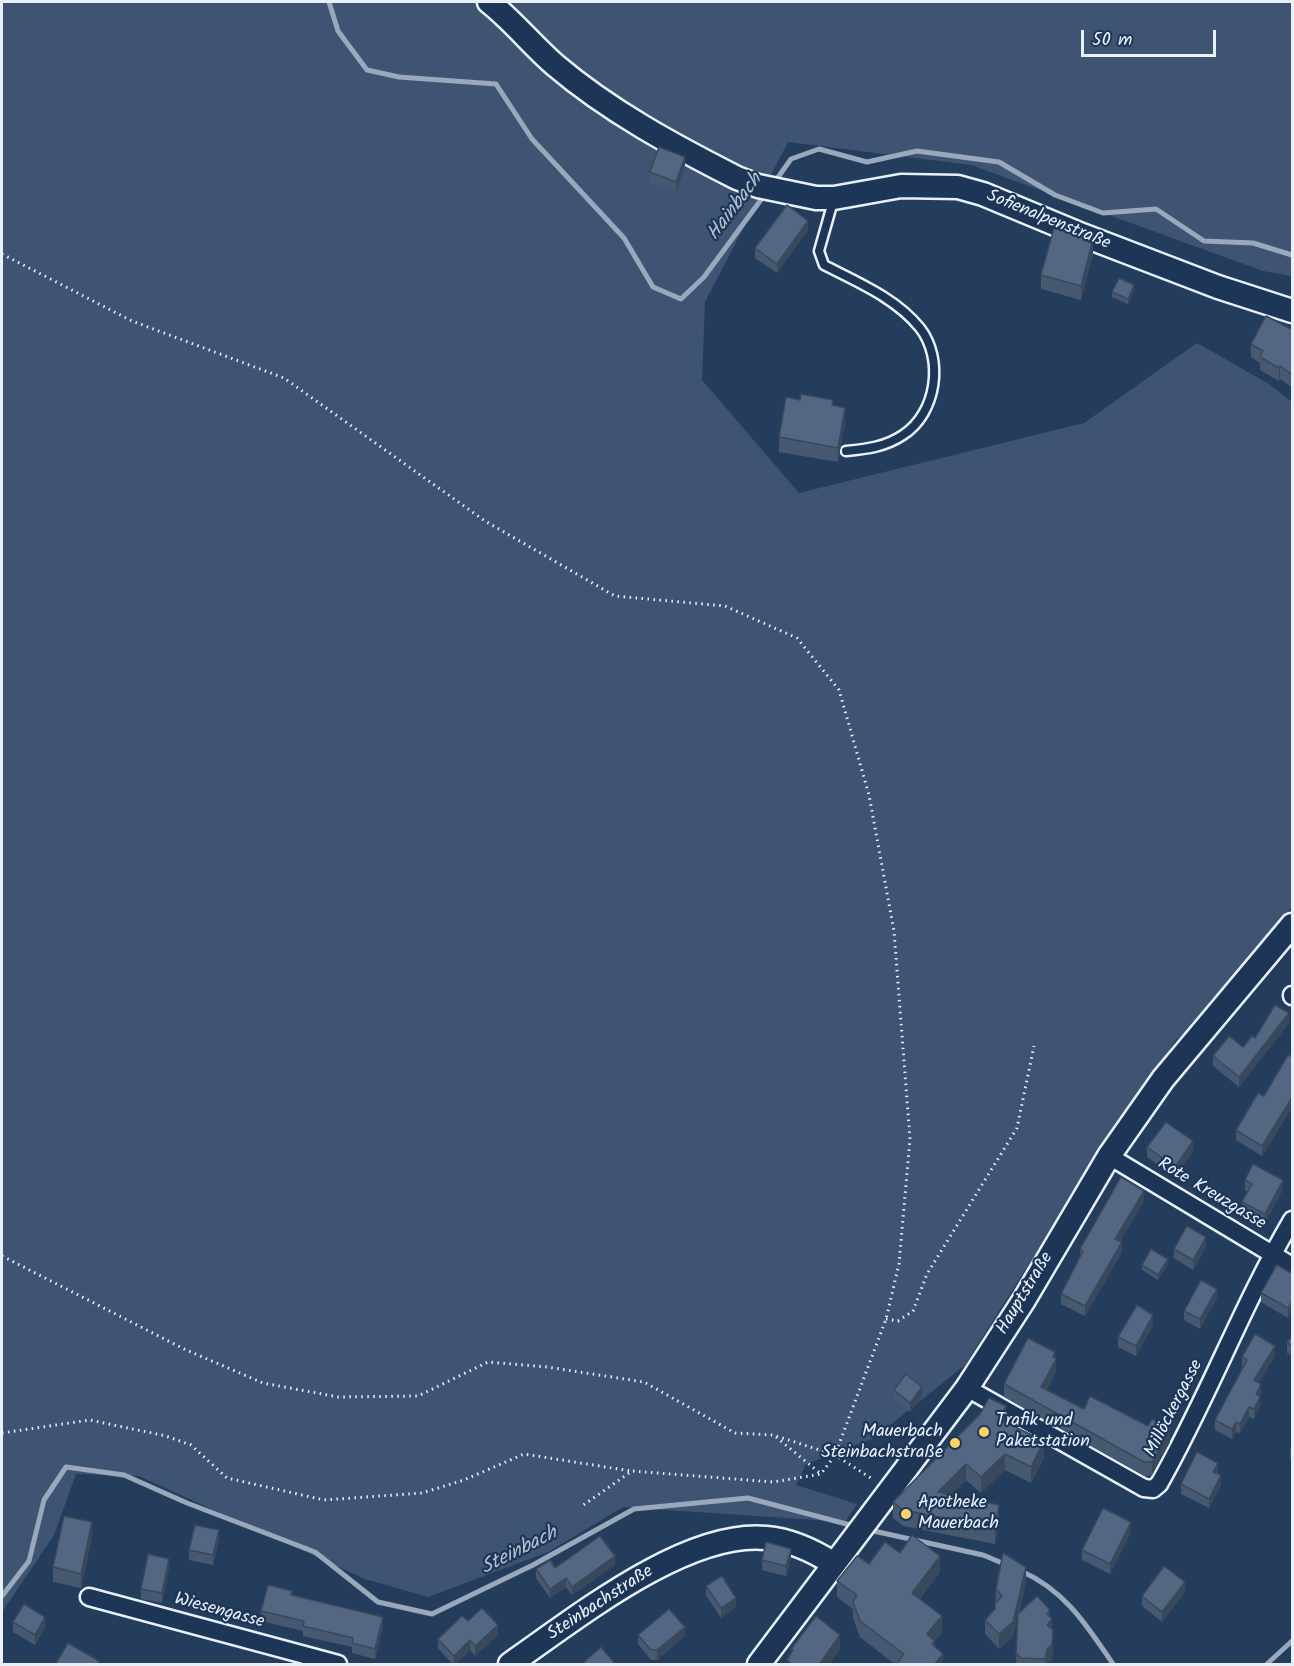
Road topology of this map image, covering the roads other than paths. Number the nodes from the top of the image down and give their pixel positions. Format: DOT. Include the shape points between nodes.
graph roads {
  1 [pos="489,2"];
  2 [pos="834,198"];
  3 [pos="1293,310"];
  4 [pos="846,451"];
  5 [pos="1293,924"];
  6 [pos="1109,1156"];
  7 [pos="1293,1220"];
  8 [pos="1272,1254"];
  9 [pos="1293,1266"];
  10 [pos="967,1388"];
  11 [pos="834,1564"];
  12 [pos="89,1597"];
  13 [pos="338,1665"];
  14 [pos="510,1665"];
  15 [pos="759,1665"];
  1 -- 2 [label="street, Sofienalpenstraße" via="553,64 609,106 700,159 758,186"];
  2 -- 3 [label="street, Sofienalpenstraße" via="901,186 958,188 983,194 1218,286"];
  2 -- 4 [label="lane" via="819,251 824,265 883,296 907,314 921,330 935,367 929,399 914,425 872,449"];
  5 -- 6 [label="street, Hauptstraße" via="1163,1079"];
  6 -- 8 [label="street, Rote Kreuzgasse"];
  6 -- 10 [label="street, Hauptstraße"];
  7 -- 8 [label="street, Millöckergasse"];
  8 -- 9 [label="street, Rote Kreuzgasse"];
  8 -- 10 [label="street, Millöckergasse" via="1190,1430 1153,1489 1144,1488"];
  10 -- 11 [label="street, Hauptstraße"];
  11 -- 14 [label="street, Steinbachstraße" via="812,1551 765,1538 729,1541 690,1552 643,1574"];
  11 -- 15 [label="street, Hauptstraße"];
  12 -- 13 [label="street, Wiesengasse"];
}
